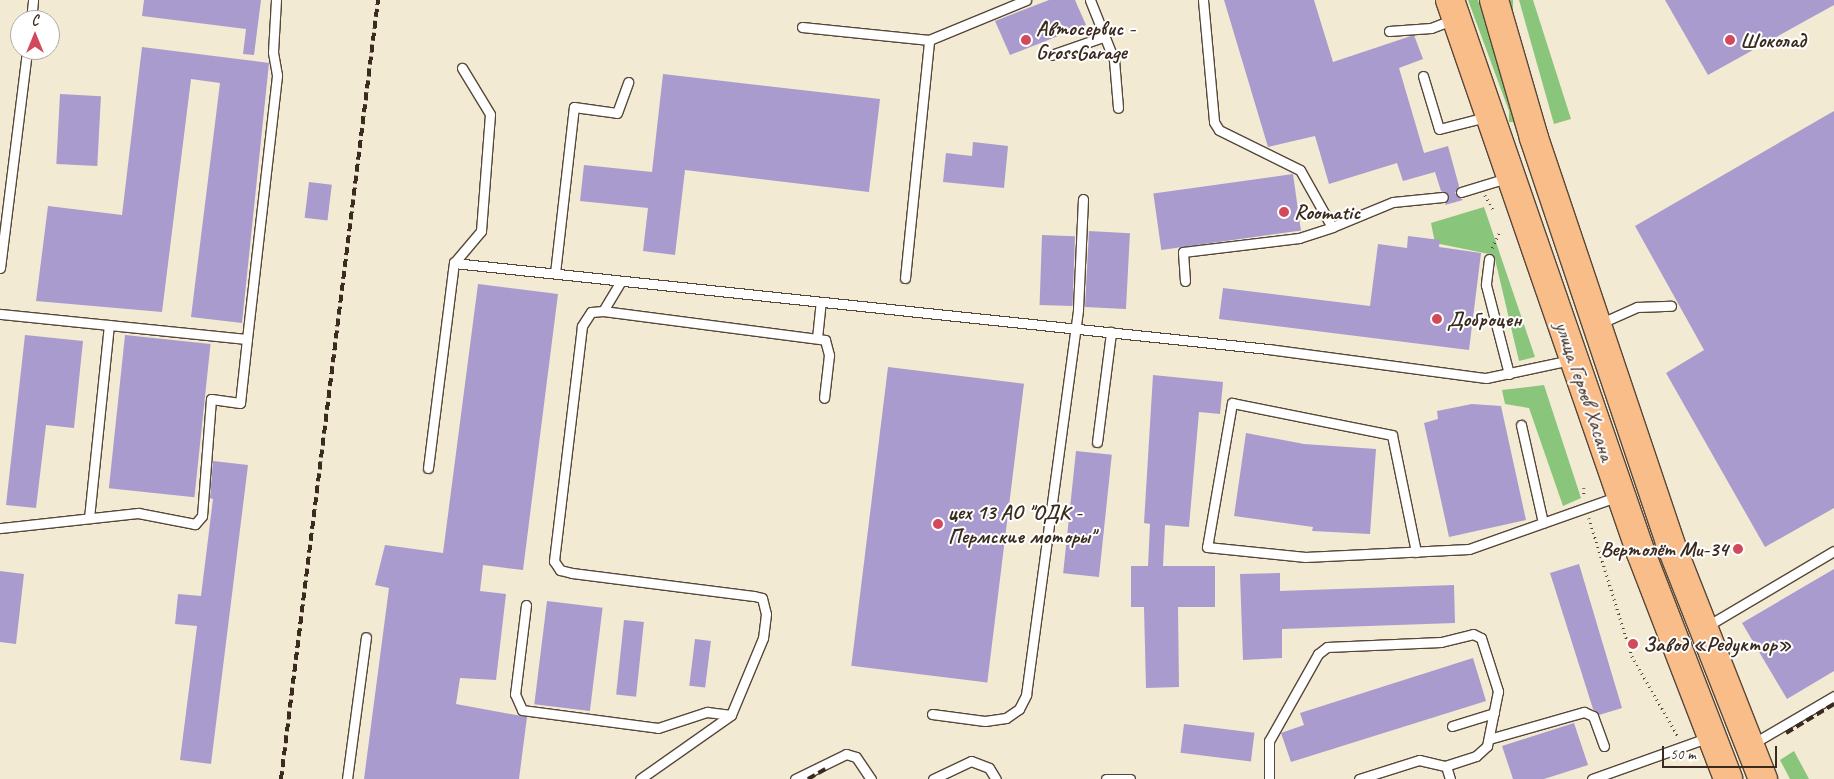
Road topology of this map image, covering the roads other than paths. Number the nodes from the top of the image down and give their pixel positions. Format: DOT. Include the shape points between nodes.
graph roads {
  1 [pos="276,0"];
  2 [pos="1026,0"];
  3 [pos="1090,0"];
  4 [pos="1203,0"];
  5 [pos="1494,0"];
  6 [pos="1453,9"];
  7 [pos="802,27"];
  8 [pos="1389,31"];
  9 [pos="1103,38"];
  10 [pos="929,40"];
  11 [pos="1051,55"];
  12 [pos="26,60"];
  13 [pos="462,68"];
  14 [pos="1423,76"];
  15 [pos="628,82"];
  16 [pos="1118,108"];
  17 [pos="1492,115"];
  18 [pos="1512,176"];
  19 [pos="1461,192"];
  20 [pos="1443,197"];
  21 [pos="1083,199"];
  22 [pos="1332,227"];
  23 [pos="1489,259"];
  24 [pos="454,263"];
  25 [pos="0,268"];
  26 [pos="555,273"];
  27 [pos="905,278"];
  28 [pos="621,281"];
  29 [pos="1185,281"];
  30 [pos="821,302"];
  31 [pos="1671,306"];
  32 [pos="603,311"];
  33 [pos="0,314"];
  34 [pos="109,325"];
  35 [pos="1596,325"];
  36 [pos="1073,328"];
  37 [pos="1111,332"];
  38 [pos="816,338"];
  39 [pos="247,339"];
  40 [pos="1574,360"];
  41 [pos="1509,374"];
  42 [pos="824,398"];
  43 [pos="1521,425"];
  44 [pos="1097,442"];
  45 [pos="428,468"];
  46 [pos="1620,495"];
  47 [pos="89,518"];
  48 [pos="1543,523"];
  49 [pos="0,528"];
  50 [pos="1834,551"];
  51 [pos="1416,552"];
  52 [pos="526,605"];
  53 [pos="1702,628"];
  54 [pos="366,637"];
  55 [pos="1834,696"];
  56 [pos="1494,713"];
  57 [pos="932,714"];
  58 [pos="731,715"];
  59 [pos="1452,726"];
  60 [pos="1490,739"];
  61 [pos="1713,745"];
  62 [pos="1604,746"];
  63 [pos="1747,747"];
  64 [pos="1446,766"];
  65 [pos="347,779"];
  66 [pos="640,779"];
  67 [pos="795,779"];
  68 [pos="871,779"];
  69 [pos="933,779"];
  70 [pos="996,779"];
  71 [pos="1106,779"];
  72 [pos="1130,779"];
  73 [pos="1269,779"];
  74 [pos="1358,779"];
  75 [pos="1450,779"];
  76 [pos="1592,779"];
  77 [pos="1722,779"];
  78 [pos="1728,779"];
  79 [pos="1763,779"];
  1 -- 39 [label="lane" via="273,52 277,76"];
  2 -- 10 [label="lane"];
  3 -- 9 [label="lane"];
  4 -- 22 [label="lane" via="1214,122 1224,133 1300,170"];
  5 -- 35 [label="main road, улица Героев Хасана"];
  6 -- 8 [label="lane" via="1431,28"];
  6 -- 17 [label="main road, улица Героев Хасана"];
  7 -- 10 [label="lane"];
  9 -- 11 [label="lane"];
  9 -- 16 [label="lane" via="1114,60"];
  10 -- 27 [label="lane"];
  12 -- 25 [label="lane"];
  13 -- 24 [label="lane" via="490,114 481,231"];
  14 -- 17 [label="lane" via="1439,129"];
  15 -- 26 [label="lane" via="617,113 574,107"];
  17 -- 18 [label="main road, улица Героев Хасана"];
  18 -- 19 [label="lane"];
  18 -- 40 [label="main road, улица Героев Хасана"];
  20 -- 22 [label="lane" via="1393,202"];
  21 -- 36 [label="lane"];
  22 -- 29 [label="lane" via="1299,238 1183,252"];
  23 -- 41 [label="lane" via="1486,285"];
  24 -- 26 [label="lane"];
  24 -- 45 [label="lane"];
  26 -- 28 [label="lane"];
  28 -- 30 [label="lane"];
  28 -- 32 [label="lane"];
  30 -- 36 [label="lane"];
  30 -- 38 [label="lane"];
  31 -- 35 [label="lane" via="1637,307"];
  32 -- 38 [label="lane"];
  32 -- 58 [label="lane" via="591,312 582,326 554,561 560,570 572,573 762,598 766,614 764,638"];
  33 -- 34 [label="lane"];
  34 -- 39 [label="lane"];
  34 -- 47 [label="lane"];
  35 -- 53 [label="main road, улица Героев Хасана"];
  36 -- 37 [label="lane"];
  36 -- 57 [label="lane" via="1026,695 1020,709 1006,718 986,721"];
  37 -- 41 [label="lane" via="1486,378"];
  37 -- 44 [label="lane"];
  38 -- 42 [label="lane" via="829,346"];
  39 -- 47 [label="lane" via="240,402 211,399 202,516 196,524 138,513"];
  40 -- 41 [label="lane"];
  40 -- 46 [label="main road, улица Героев Хасана"];
  43 -- 48 [label="lane"];
  46 -- 48 [label="lane"];
  46 -- 61 [label="main road, улица Героев Хасана"];
  47 -- 49 [label="lane"];
  48 -- 51 [label="lane" via="1469,549"];
  50 -- 53 [label="lane"];
  51 -- 51 [label="lane" via="1392,435 1232,403 1207,547 1305,557"];
  52 -- 58 [label="lane" via="515,694 522,710 658,728 707,712"];
  53 -- 63 [label="main road, улица Героев Хасана"];
  54 -- 65 [label="lane"];
  55 -- 63 [label="lane"];
  56 -- 59 [label="lane"];
  56 -- 60 [label="lane"];
  56 -- 73 [label="lane" via="1498,691 1481,638 1472,634 1441,642 1327,648 1310,662 1269,741"];
  58 -- 66 [label="lane"];
  60 -- 62 [label="lane" via="1584,712 1593,716"];
  60 -- 64 [label="lane" via="1483,752"];
  61 -- 76 [label="lane"];
  61 -- 77 [label="lane"];
  61 -- 78 [label="main road, улица Героев Хасана"];
  63 -- 79 [label="main road, улица Героев Хасана"];
  64 -- 74 [label="lane" via="1420,760"];
  64 -- 75 [label="lane"];
  67 -- 68 [label="lane" via="846,754 856,757"];
  69 -- 70 [label="lane" via="971,761 989,768"];
  71 -- 72 [label="lane"];
}
